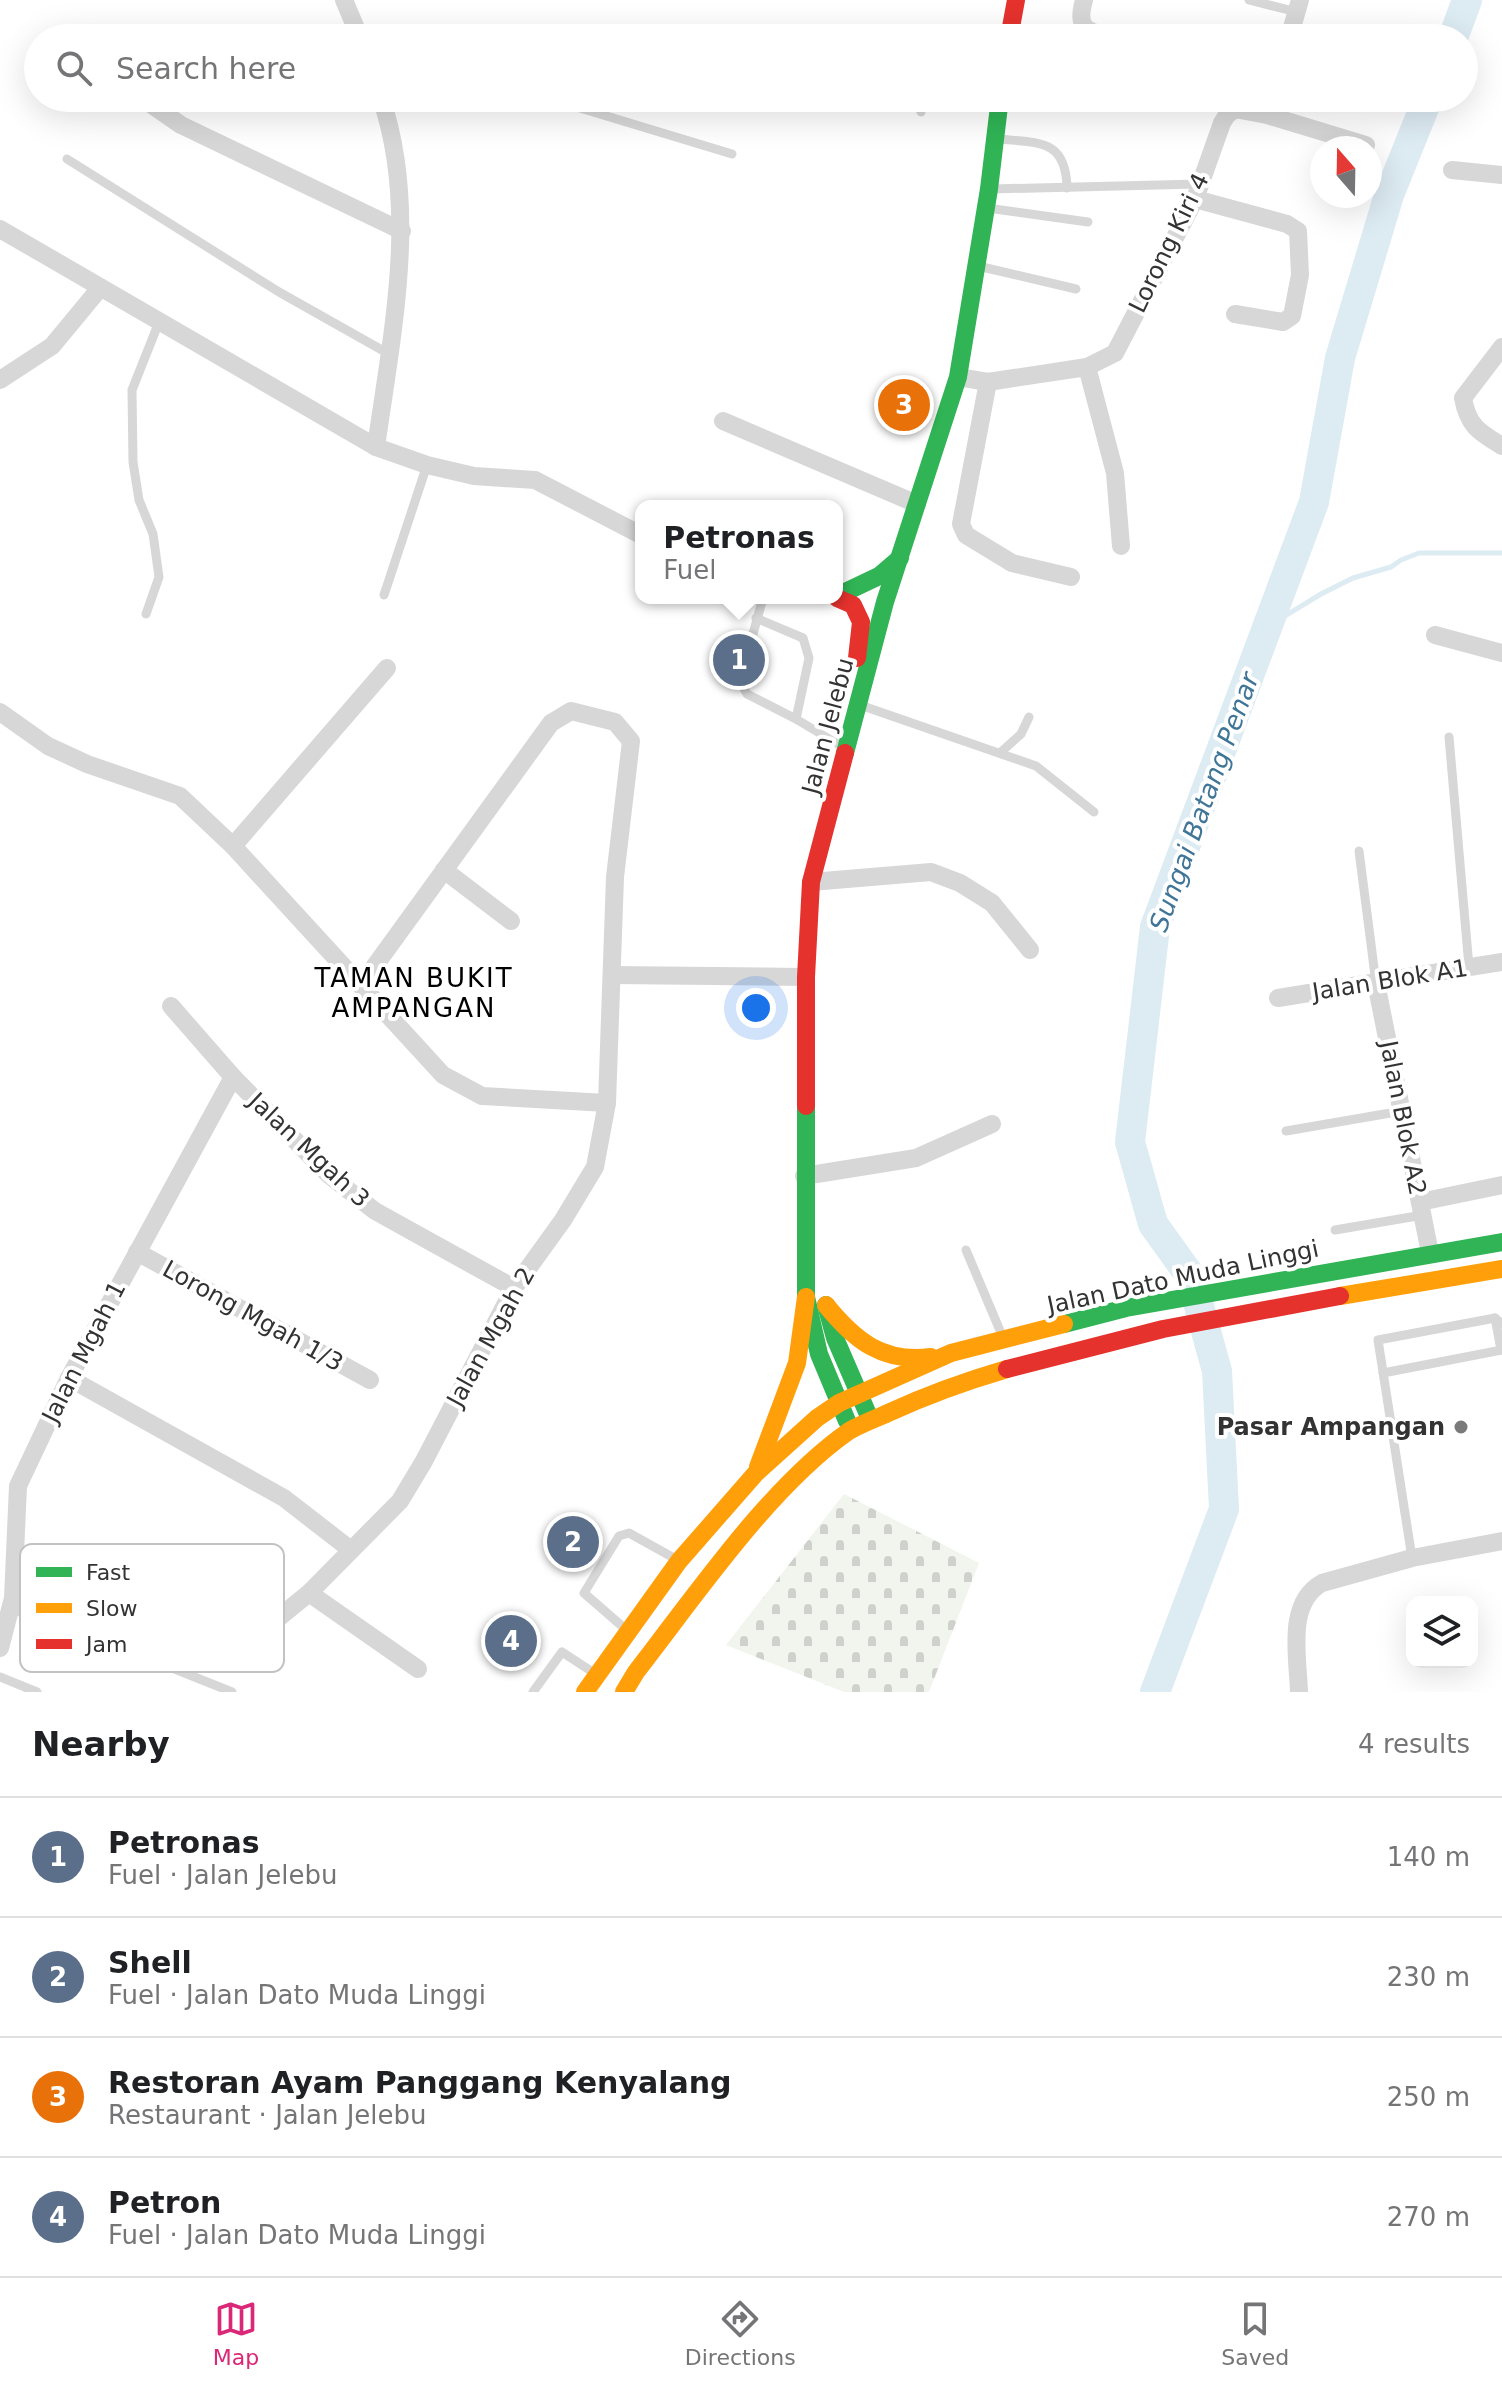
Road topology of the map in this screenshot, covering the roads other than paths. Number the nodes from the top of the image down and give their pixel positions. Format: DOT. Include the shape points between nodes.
graph roads {
  1 [pos="344,0"];
  2 [pos="1016,0"];
  3 [pos="1084,0"];
  4 [pos="1249,0"];
  5 [pos="1298,6"];
  6 [pos="354,24"];
  7 [pos="1012,24"];
  8 [pos="1082,24"];
  9 [pos="162,112"];
  10 [pos="386,112"];
  11 [pos="593,112"];
  12 [pos="999,112"];
  13 [pos="1231,112"];
  14 [pos="1283,112"];
  15 [pos="1343,136"];
  16 [pos="996,139"];
  17 [pos="732,154"];
  18 [pos="67,159"];
  19 [pos="1452,170"];
  20 [pos="1502,175"];
  21 [pos="1067,188"];
  22 [pos="1197,192"];
  23 [pos="986,198"];
  24 [pos="1088,222"];
  25 [pos="0,229"];
  26 [pos="402,231"];
  27 [pos="974,265"];
  28 [pos="100,288"];
  29 [pos="1076,289"];
  30 [pos="1235,314"];
  31 [pos="159,322"];
  32 [pos="1502,347"];
  33 [pos="389,354"];
  34 [pos="1087,367"];
  35 [pos="958,377"];
  36 [pos="0,380"];
  37 [pos="988,382"];
  38 [pos="723,421"];
  39 [pos="1502,446"];
  40 [pos="376,447"];
  41 [pos="427,465"];
  42 [pos="917,504"];
  43 [pos="635,532"];
  44 [pos="1121,546"];
  45 [pos="901,557"];
  46 [pos="1071,577"];
  47 [pos="843,594"];
  48 [pos="384,595"];
  49 [pos="843,596"];
  50 [pos="843,600"];
  51 [pos="885,602"];
  52 [pos="761,604"];
  53 [pos="146,614"];
  54 [pos="756,618"];
  55 [pos="1435,635"];
  56 [pos="1502,653"];
  57 [pos="387,668"];
  58 [pos="860,705"];
  59 [pos="0,712"];
  60 [pos="1029,717"];
  61 [pos="796,719"];
  62 [pos="853,730"];
  63 [pos="1449,737"];
  64 [pos="847,750"];
  65 [pos="1001,752"];
  66 [pos="1094,812"];
  67 [pos="233,846"];
  68 [pos="1359,851"];
  69 [pos="444,870"];
  70 [pos="811,882"];
  71 [pos="511,921"];
  72 [pos="1030,950"];
  73 [pos="1502,962"];
  74 [pos="1469,967"];
  75 [pos="612,975"];
  76 [pos="806,977"];
  77 [pos="1376,983"];
  78 [pos="361,985"];
  79 [pos="1278,998"];
  80 [pos="171,1006"];
  81 [pos="233,1077"];
  82 [pos="607,1103"];
  83 [pos="1402,1111"];
  84 [pos="992,1124"];
  85 [pos="1286,1131"];
  86 [pos="804,1176"];
  87 [pos="1502,1185"];
  88 [pos="1421,1209"];
  89 [pos="1335,1230"];
  90 [pos="806,1236"];
  91 [pos="1502,1242"];
  92 [pos="966,1250"];
  93 [pos="137,1252"];
  94 [pos="1430,1253"];
  95 [pos="1502,1269"];
  96 [pos="514,1288"];
  97 [pos="806,1297"];
  98 [pos="826,1305"];
  99 [pos="1498,1321"];
  100 [pos="1004,1340"];
  101 [pos="1502,1350"];
  102 [pos="951,1353"];
  103 [pos="1383,1373"];
  104 [pos="69,1378"];
  105 [pos="370,1380"];
  106 [pos="859,1394"];
  107 [pos="839,1403"];
  108 [pos="872,1421"];
  109 [pos="851,1430"];
  110 [pos="756,1473"];
  111 [pos="1502,1541"];
  112 [pos="351,1550"];
  113 [pos="1412,1558"];
  114 [pos="679,1561"];
  115 [pos="309,1593"];
  116 [pos="12,1606"];
  117 [pos="20,1608"];
  118 [pos="284,1613"];
  119 [pos="629,1631"];
  120 [pos="0,1648"];
  121 [pos="418,1669"];
  122 [pos="182,1672"];
  123 [pos="597,1676"];
  124 [pos="0,1677"];
  125 [pos="37,1692"];
  126 [pos="232,1692"];
  127 [pos="533,1692"];
  128 [pos="585,1692"];
  129 [pos="624,1692"];
  130 [pos="1299,1692"];
  1 -- 6 [label="street"];
  2 -- 7 [label="main road"];
  3 -- 8 [label="street"];
  4 -- 5 [label="lane"];
  9 -- 26 [label="street"];
  10 -- 26 [label="street" via="393,131"];
  11 -- 17 [label="lane"];
  12 -- 16 [label="main road, Jalan Jelebu"];
  13 -- 22 [label="street, Lorong Kiri 4"];
  14 -- 15 [label="street, Lorong Kiri 4"];
  16 -- 21 [label="lane" via="1044,143 1060,153"];
  16 -- 23 [label="main road, Jalan Jelebu"];
  18 -- 33 [label="lane"];
  19 -- 20 [label="street"];
  21 -- 22 [label="lane"];
  21 -- 23 [label="lane"];
  22 -- 30 [label="street" via="1298,231 1300,275 1292,316 1283,322"];
  22 -- 34 [label="street, Lorong Kiri 4" via="1115,353"];
  23 -- 24 [label="lane"];
  23 -- 27 [label="main road, Jalan Jelebu"];
  25 -- 28 [label="street"];
  26 -- 33 [label="street"];
  27 -- 29 [label="lane"];
  27 -- 35 [label="main road, Jalan Jelebu"];
  28 -- 31 [label="street"];
  28 -- 36 [label="street" via="52,346"];
  31 -- 40 [label="street"];
  31 -- 53 [label="lane" via="132,390 133,462 159,577"];
  32 -- 39 [label="street" via="1463,398 1466,417"];
  33 -- 40 [label="street"];
  34 -- 37 [label="street, Lorong Kiri 4"];
  34 -- 44 [label="street" via="1115,473"];
  35 -- 37 [label="street, Lorong Kiri 4"];
  35 -- 42 [label="main road, Jalan Jelebu"];
  37 -- 46 [label="street" via="961,524 966,535 1012,563"];
  38 -- 42 [label="street"];
  40 -- 41 [label="street"];
  41 -- 43 [label="street" via="474,476 535,480"];
  41 -- 48 [label="lane"];
  42 -- 45 [label="main road, Jalan Jelebu"];
  45 -- 47 [label="main road" via="890,570"];
  45 -- 51 [label="main road, Jalan Jelebu"];
  49 -- 51 [label="street"];
  50 -- 62 [label="main road" via="853,605 861,622"];
  51 -- 58 [label="main road, Jalan Jelebu"];
  52 -- 54 [label="lane"];
  54 -- 61 [label="lane" via="803,638 809,658"];
  54 -- 61 [label="lane" via="740,681 747,694"];
  55 -- 56 [label="street"];
  57 -- 67 [label="street"];
  58 -- 62 [label="main road, Jalan Jelebu"];
  58 -- 65 [label="lane"];
  59 -- 67 [label="street" via="48,746 180,796"];
  60 -- 65 [label="lane" via="1021,734"];
  61 -- 64 [label="lane"];
  62 -- 64 [label="main road, Jalan Jelebu"];
  63 -- 74 [label="lane"];
  64 -- 70 [label="main road, Jalan Jelebu"];
  65 -- 66 [label="lane" via="1036,766"];
  67 -- 78 [label="street"];
  68 -- 77 [label="lane"];
  69 -- 71 [label="street"];
  69 -- 75 [label="street, Jalan Mgah 2" via="551,723 571,711 615,722 631,741 615,877"];
  69 -- 78 [label="street"];
  70 -- 72 [label="street" via="931,872 992,903"];
  70 -- 76 [label="main road, Jalan Jelebu"];
  73 -- 74 [label="street, Jalan Blok A1"];
  74 -- 77 [label="street, Jalan Blok A1"];
  75 -- 76 [label="street"];
  75 -- 82 [label="street, Jalan Mgah 2"];
  76 -- 86 [label="main road, Jalan Jelebu"];
  77 -- 79 [label="street, Jalan Blok A1"];
  77 -- 83 [label="street, Jalan Blok A2"];
  78 -- 82 [label="street" via="443,1075 482,1096"];
  80 -- 81 [label="street, Jalan Mgah 3"];
  81 -- 93 [label="street, Jalan Mgah 1"];
  81 -- 96 [label="street, Jalan Mgah 3" via="329,1175 375,1211"];
  82 -- 96 [label="street, Jalan Mgah 2" via="595,1167"];
  83 -- 85 [label="lane"];
  83 -- 88 [label="street, Jalan Blok A2"];
  84 -- 86 [label="street" via="916,1158"];
  86 -- 90 [label="main road, Jalan Jelebu"];
  87 -- 88 [label="street"];
  88 -- 89 [label="lane"];
  88 -- 94 [label="street, Jalan Blok A2"];
  90 -- 97 [label="main road, Jalan Jelebu"];
  90 -- 98 [label="main road, Jalan Jelebu"];
  91 -- 94 [label="main road, Jalan Dato Muda Linggi"];
  92 -- 100 [label="lane"];
  93 -- 104 [label="street, Jalan Mgah 1"];
  93 -- 105 [label="street, Lorong Mgah 1/3"];
  94 -- 100 [label="main road, Jalan Dato Muda Linggi" via="1126,1308"];
  95 -- 108 [label="main road, Jalan Dato Muda Linggi" via="1119,1339 961,1383"];
  96 -- 112 [label="street, Jalan Mgah 2" via="400,1501"];
  97 -- 107 [label="main road, Jalan Jelebu" via="819,1354"];
  97 -- 110 [label="main road" via="797,1363"];
  98 -- 102 [label="main road" via="843,1329 866,1347 893,1357"];
  98 -- 106 [label="main road, Jalan Jelebu"];
  99 -- 101 [label="lane"];
  99 -- 103 [label="lane" via="1378,1340"];
  100 -- 102 [label="main road, Jalan Dato Muda Linggi"];
  101 -- 103 [label="lane"];
  102 -- 106 [label="main road, Jalan Dato Muda Linggi"];
  103 -- 113 [label="lane"];
  104 -- 112 [label="street" via="293,1503"];
  104 -- 116 [label="street, Jalan Mgah 1" via="18,1486"];
  106 -- 107 [label="main road, Jalan Dato Muda Linggi"];
  106 -- 108 [label="main road, Jalan Jelebu"];
  107 -- 109 [label="main road, Jalan Jelebu"];
  107 -- 110 [label="main road, Jalan Dato Muda Linggi"];
  108 -- 109 [label="main road, Jalan Dato Muda Linggi"];
  109 -- 129 [label="main road, Jalan Dato Muda Linggi" via="760,1514"];
  110 -- 114 [label="main road, Jalan Dato Muda Linggi"];
  111 -- 113 [label="street"];
  112 -- 115 [label="street, Jalan Mgah 2"];
  113 -- 130 [label="street" via="1311,1589 1298,1616"];
  114 -- 119 [label="main road, Jalan Dato Muda Linggi"];
  114 -- 119 [label="lane" via="629,1533 619,1536 584,1593"];
  115 -- 118 [label="street, Jalan Mgah 2"];
  115 -- 121 [label="street"];
  116 -- 117 [label="street, Jalan Mgah 2"];
  116 -- 120 [label="street, Jalan Mgah 1"];
  119 -- 123 [label="main road, Jalan Dato Muda Linggi"];
  122 -- 126 [label="lane"];
  123 -- 127 [label="lane" via="562,1652"];
  123 -- 128 [label="main road, Jalan Dato Muda Linggi"];
  124 -- 125 [label="lane"];
}
